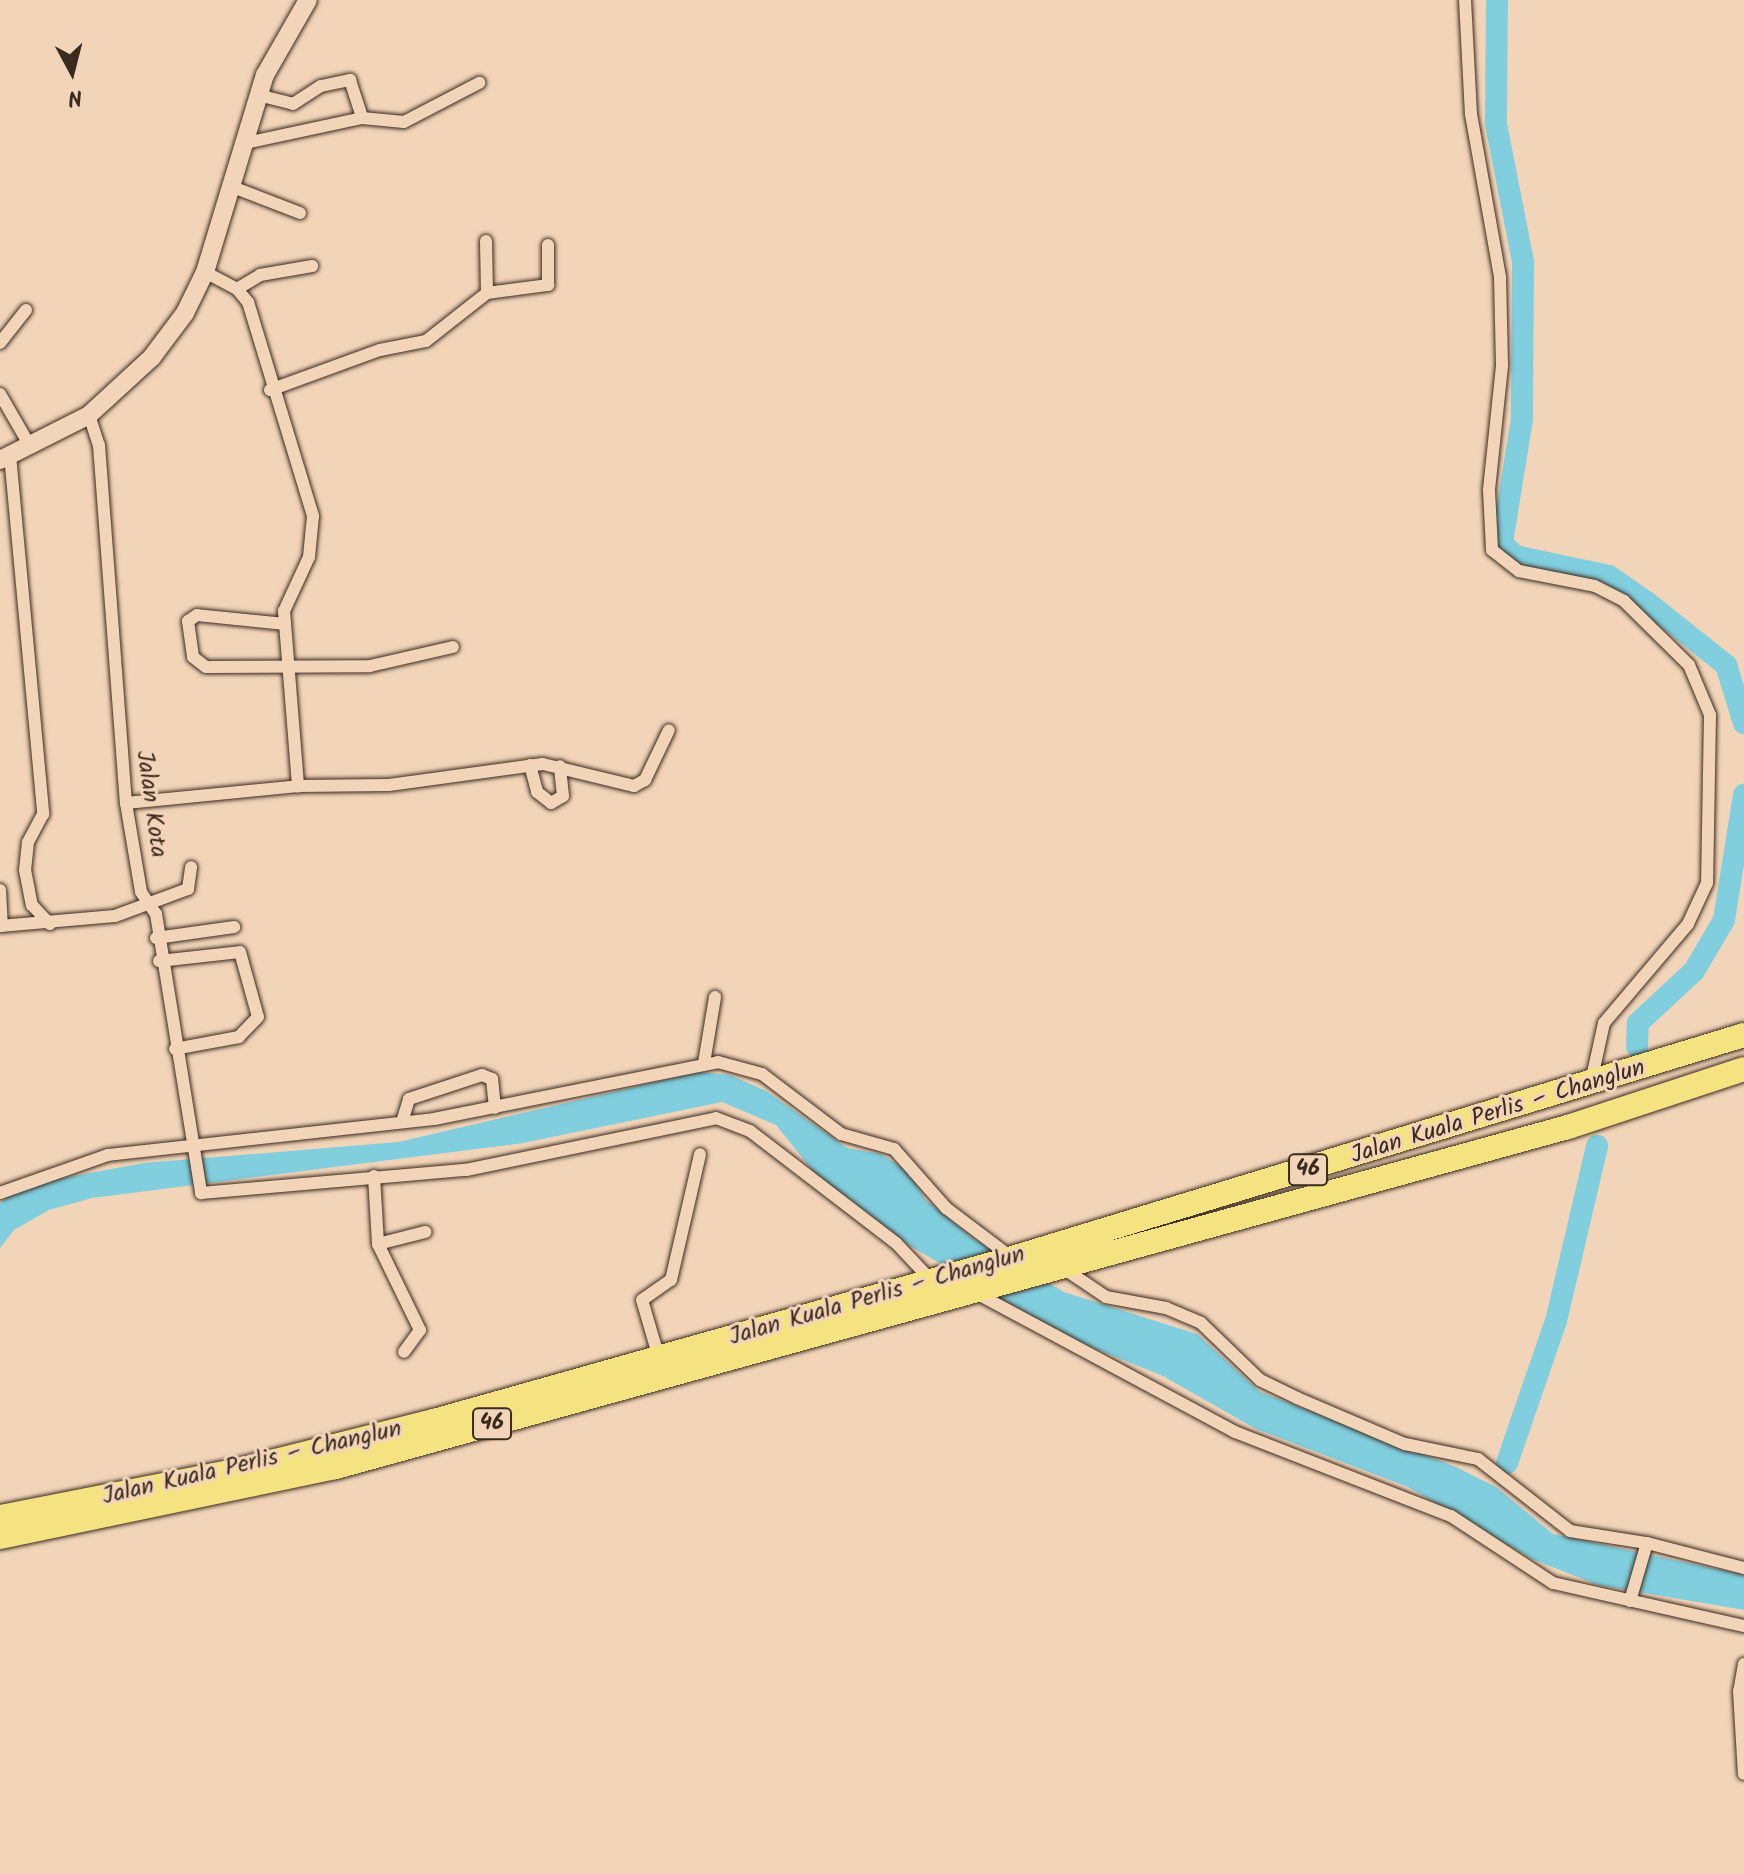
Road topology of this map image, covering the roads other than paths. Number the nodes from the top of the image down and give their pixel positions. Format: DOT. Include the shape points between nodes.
graph roads {
  1 [pos="308,0"];
  2 [pos="1465,0"];
  3 [pos="479,83"];
  4 [pos="258,95"];
  5 [pos="362,118"];
  6 [pos="241,144"];
  7 [pos="230,186"];
  8 [pos="300,213"];
  9 [pos="486,241"];
  10 [pos="548,245"];
  11 [pos="312,266"];
  12 [pos="205,272"];
  13 [pos="237,289"];
  14 [pos="487,293"];
  15 [pos="26,310"];
  16 [pos="0,343"];
  17 [pos="270,390"];
  18 [pos="0,394"];
  19 [pos="89,415"];
  20 [pos="30,446"];
  21 [pos="5,458"];
  22 [pos="285,624"];
  23 [pos="453,647"];
  24 [pos="289,666"];
  25 [pos="669,730"];
  26 [pos="530,765"];
  27 [pos="560,766"];
  28 [pos="298,786"];
  29 [pos="126,803"];
  30 [pos="191,867"];
  31 [pos="0,890"];
  32 [pos="150,904"];
  33 [pos="50,924"];
  34 [pos="1,926"];
  35 [pos="234,927"];
  36 [pos="156,938"];
  37 [pos="159,961"];
  38 [pos="715,997"];
  39 [pos="1744,1027"];
  40 [pos="1744,1035"];
  41 [pos="175,1049"];
  42 [pos="704,1063"];
  43 [pos="1744,1070"];
  44 [pos="1619,1076"];
  45 [pos="495,1108"];
  46 [pos="402,1122"];
  47 [pos="194,1141"];
  48 [pos="700,1154"];
  49 [pos="374,1176"];
  50 [pos="0,1193"];
  51 [pos="425,1232"];
  52 [pos="378,1244"];
  53 [pos="1010,1258"];
  54 [pos="1060,1269"];
  55 [pos="937,1278"];
  56 [pos="978,1292"];
  57 [pos="404,1352"];
  58 [pos="659,1358"];
  59 [pos="0,1517"];
  60 [pos="0,1537"];
  61 [pos="1646,1546"];
  62 [pos="1744,1568"];
  63 [pos="1631,1596"];
  64 [pos="1744,1626"];
  65 [pos="1744,1664"];
  66 [pos="1744,1774"];
  1 -- 4 [label="main road"];
  2 -- 44 [label="street" via="1471,114 1500,277 1502,366 1489,490 1492,550 1519,571 1595,586 1624,601 1702,683 1711,723 1707,883 1688,924 1604,1023"];
  3 -- 5 [label="street" via="409,120"];
  4 -- 5 [label="street" via="293,104 321,86 350,80"];
  4 -- 6 [label="main road"];
  5 -- 6 [label="street"];
  6 -- 7 [label="main road"];
  7 -- 8 [label="street"];
  7 -- 12 [label="main road"];
  9 -- 14 [label="street"];
  10 -- 14 [label="street" via="548,285"];
  11 -- 13 [label="street" via="260,275"];
  12 -- 13 [label="street"];
  12 -- 19 [label="main road" via="152,357"];
  13 -- 17 [label="street" via="248,302"];
  14 -- 17 [label="street" via="419,345 380,350"];
  15 -- 16 [label="street"];
  17 -- 22 [label="street" via="313,516 309,557 287,597"];
  18 -- 20 [label="street"];
  19 -- 20 [label="main road"];
  19 -- 29 [label="street, Jalan Kota" via="100,457"];
  20 -- 21 [label="main road"];
  21 -- 33 [label="street" via="43,814 28,842 25,870 32,905"];
  22 -- 24 [label="street"];
  22 -- 24 [label="street" via="197,615 188,621 189,640 193,657 206,667"];
  23 -- 24 [label="street" via="385,665"];
  24 -- 28 [label="street"];
  25 -- 27 [label="street" via="645,780 634,786"];
  26 -- 27 [label="street"];
  26 -- 27 [label="street" via="537,792 551,803 563,796"];
  26 -- 28 [label="street" via="389,785"];
  28 -- 29 [label="street"];
  29 -- 32 [label="street, Jalan Kota" via="141,892"];
  30 -- 32 [label="street" via="188,889"];
  31 -- 34 [label="street"];
  32 -- 33 [label="street" via="98,920"];
  32 -- 36 [label="street, Jalan Kota"];
  33 -- 34 [label="street"];
  35 -- 36 [label="street"];
  36 -- 37 [label="street, Jalan Kota"];
  37 -- 41 [label="street, Jalan Kota"];
  37 -- 41 [label="street" via="240,952 258,1017 239,1037"];
  38 -- 42 [label="street"];
  39 -- 44 [label="highway"];
  40 -- 44 [label="highway, Jalan Kuala Perlis – Changlun / 46"];
  41 -- 47 [label="street, Jalan Kota"];
  42 -- 45 [label="street"];
  42 -- 53 [label="street" via="762,1074 823,1125 894,1149 946,1208"];
  43 -- 54 [label="highway, Jalan Kuala Perlis – Changlun / 46"];
  44 -- 53 [label="highway, Jalan Kuala Perlis – Changlun / 46"];
  45 -- 46 [label="street"];
  45 -- 46 [label="street" via="492,1079 482,1075 409,1099"];
  46 -- 47 [label="street"];
  47 -- 49 [label="street, Jalan Kota" via="201,1190"];
  47 -- 50 [label="street" via="83,1162"];
  48 -- 58 [label="street" via="671,1280 642,1300"];
  49 -- 52 [label="street"];
  49 -- 55 [label="street" via="496,1165 716,1118 750,1131"];
  51 -- 52 [label="street"];
  52 -- 57 [label="street" via="418,1320 419,1337"];
  53 -- 55 [label="highway, Jalan Kuala Perlis – Changlun / 46"];
  54 -- 56 [label="highway, Jalan Kuala Perlis – Changlun / 46"];
  54 -- 61 [label="street" via="1106,1297 1166,1308 1201,1323 1260,1380 1297,1398 1405,1444 1478,1459 1561,1527"];
  55 -- 58 [label="highway, Jalan Kuala Perlis – Changlun / 46"];
  56 -- 60 [label="highway, Jalan Kuala Perlis – Changlun / 46" via="336,1467"];
  56 -- 63 [label="street" via="1235,1432 1451,1516 1553,1583"];
  58 -- 59 [label="highway, Jalan Kuala Perlis – Changlun / 46" via="315,1453"];
  61 -- 62 [label="street"];
  61 -- 63 [label="street"];
  63 -- 64 [label="street"];
  65 -- 66 [label="street" via="1739,1691"];
}
